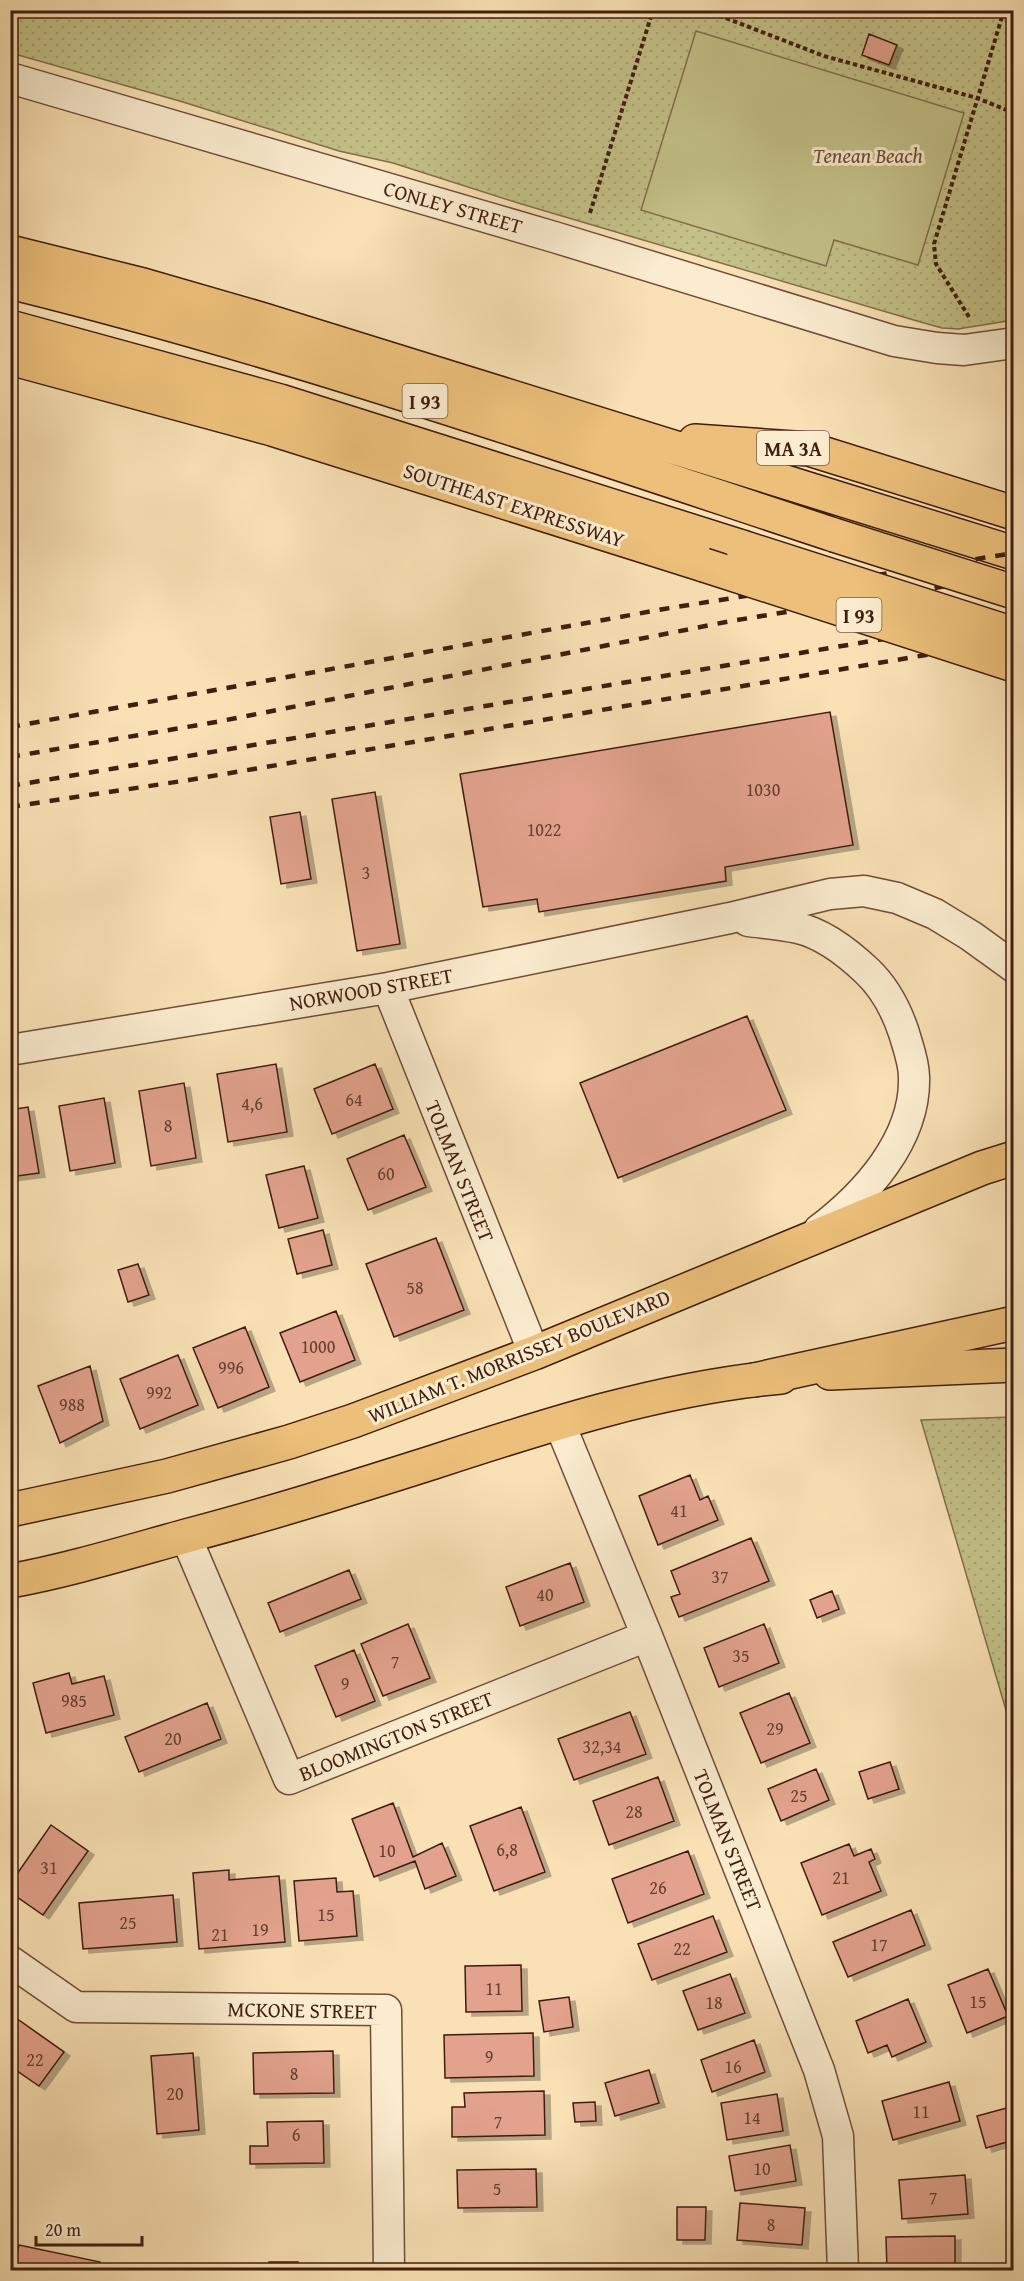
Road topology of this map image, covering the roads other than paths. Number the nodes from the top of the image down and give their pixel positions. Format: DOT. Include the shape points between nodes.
graph roads {
  1 [pos="10,78"];
  2 [pos="10,252"];
  3 [pos="10,282"];
  4 [pos="10,327"];
  5 [pos="1014,343"];
  6 [pos="10,358"];
  7 [pos="637,436"];
  8 [pos="1014,513"];
  9 [pos="1014,553"];
  10 [pos="1014,592"];
  11 [pos="1014,634"];
  12 [pos="1014,665"];
  13 [pos="730,918"];
  14 [pos="1014,967"];
  15 [pos="388,988"];
  16 [pos="10,1050"];
  17 [pos="1014,1158"];
  18 [pos="805,1241"];
  19 [pos="1014,1323"];
  20 [pos="534,1353"];
  21 [pos="1014,1365"];
  22 [pos="754,1380"];
  23 [pos="559,1422"];
  24 [pos="10,1510"];
  25 [pos="186,1537"];
  26 [pos="10,1581"];
  27 [pos="647,1636"];
  28 [pos="10,1961"];
  29 [pos="389,2271"];
  30 [pos="843,2271"];
  1 -- 5 [label="street, CONLEY STREET" via="894,341 964,350"];
  2 -- 7 [label="main road, I 93" via="264,320"];
  3 -- 10 [label="main road, I 93, bridge" via="277,354"];
  4 -- 11 [label="main road, I 93, bridge" via="280,401"];
  6 -- 12 [label="main road, SOUTHEAST EXPRESSWAY / I 93, bridge" via="272,429"];
  7 -- 8 [label="main road, MA 3A" via="809,449"];
  7 -- 9 [label="main road, I 93"];
  13 -- 14 [label="street, NORWOOD STREET" via="830,894 864,891 897,897 935,914"];
  13 -- 15 [label="street, NORWOOD STREET"];
  13 -- 18 [label="street, NORWOOD STREET" via="799,928 853,959 879,983 898,1014 909,1048 914,1077 911,1107 900,1138 863,1192"];
  15 -- 16 [label="street, NORWOOD STREET"];
  15 -- 20 [label="street, TOLMAN STREET"];
  17 -- 18 [label="main road, WILLIAM T. MORRISSEY BOULEVARD"];
  18 -- 20 [label="main road, WILLIAM T. MORRISSEY BOULEVARD"];
  19 -- 22 [label="main road"];
  20 -- 24 [label="main road, WILLIAM T. MORRISSEY BOULEVARD" via="411,1401 289,1442 167,1476"];
  21 -- 22 [label="main road"];
  22 -- 23 [label="main road" via="625,1404"];
  23 -- 25 [label="main road" via="298,1506"];
  23 -- 27 [label="street, TOLMAN STREET"];
  25 -- 26 [label="main road"];
  25 -- 27 [label="street, BLOOMINGTON STREET" via="289,1779"];
  27 -- 30 [label="street, TOLMAN STREET" via="819,2070 838,2136"];
  28 -- 29 [label="street, MCKONE STREET" via="76,2007 386,2010"];
}
